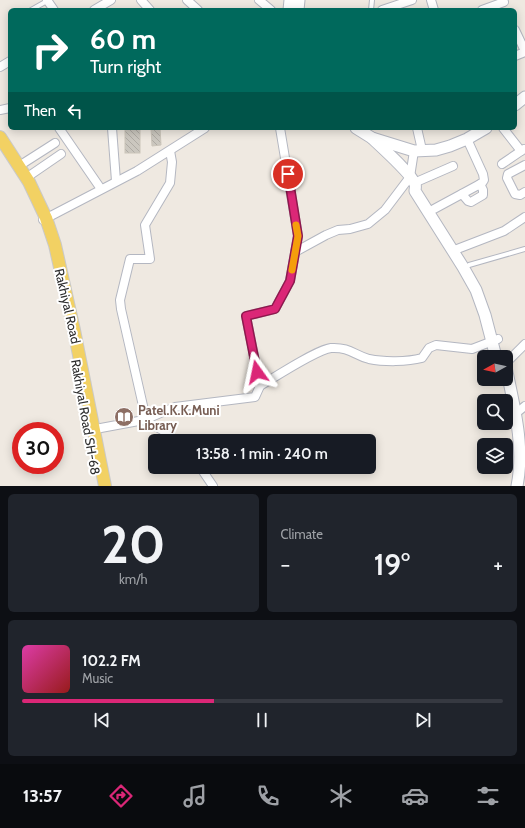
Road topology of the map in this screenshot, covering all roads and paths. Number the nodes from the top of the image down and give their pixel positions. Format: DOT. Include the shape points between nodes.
graph roads {
  1 [pos="47,0"];
  2 [pos="111,0"];
  3 [pos="141,0"];
  4 [pos="187,0"];
  5 [pos="259,0"];
  6 [pos="412,0"];
  7 [pos="505,4"];
  8 [pos="34,8"];
  9 [pos="99,8"];
  10 [pos="148,8"];
  11 [pos="196,8"];
  12 [pos="269,8"];
  13 [pos="388,8"];
  14 [pos="490,8"];
  15 [pos="517,34"];
  16 [pos="525,52"];
  17 [pos="525,97"];
  18 [pos="517,103"];
  19 [pos="60,130"];
  20 [pos="112,130"];
  21 [pos="202,130"];
  22 [pos="280,130"];
  23 [pos="359,130"];
  24 [pos="417,130"];
  25 [pos="483,130"];
  26 [pos="505,130"];
  27 [pos="0,137"];
  28 [pos="372,138"];
  29 [pos="467,139"];
  30 [pos="55,143"];
  31 [pos="0,147"];
  32 [pos="418,150"];
  33 [pos="523,150"];
  34 [pos="170,151"];
  35 [pos="61,154"];
  36 [pos="502,164"];
  37 [pos="525,165"];
  38 [pos="19,166"];
  39 [pos="453,166"];
  40 [pos="26,178"];
  41 [pos="116,181"];
  42 [pos="413,181"];
  43 [pos="480,184"];
  44 [pos="101,189"];
  45 [pos="525,192"];
  46 [pos="462,194"];
  47 [pos="434,209"];
  48 [pos="525,217"];
  49 [pos="44,219"];
  50 [pos="525,248"];
  51 [pos="455,250"];
  52 [pos="295,252"];
  53 [pos="469,265"];
  54 [pos="495,341"];
  55 [pos="525,344"];
  56 [pos="496,350"];
  57 [pos="500,350"];
  58 [pos="513,356"];
  59 [pos="260,386"];
  60 [pos="503,386"];
  61 [pos="513,386"];
  62 [pos="522,410"];
  63 [pos="145,420"];
  64 [pos="91,430"];
  65 [pos="167,434"];
  66 [pos="523,453"];
  67 [pos="205,474"];
  68 [pos="98,486"];
  69 [pos="105,486"];
  70 [pos="213,486"];
  71 [pos="511,486"];
  72 [pos="517,486"];
  1 -- 8 [label="lane"];
  2 -- 9 [label="street"];
  3 -- 10 [label="street"];
  4 -- 11 [label="street"];
  5 -- 12 [label="street"];
  6 -- 13 [label="street"];
  7 -- 14 [label="street"];
  15 -- 16 [label="street"];
  17 -- 18 [label="street"];
  19 -- 44 [label="street"];
  20 -- 41 [label="street"];
  21 -- 34 [label="street"];
  22 -- 52 [label="street" via="298,236"];
  23 -- 28 [label="street"];
  24 -- 32 [label="street"];
  25 -- 29 [label="street"];
  26 -- 33 [label="street"];
  27 -- 38 [label="main road, Rakhiyal Road"];
  28 -- 32 [label="street"];
  28 -- 42 [label="street"];
  29 -- 32 [label="street" via="436,150"];
  29 -- 43 [label="street" via="483,174 484,180"];
  30 -- 38 [label="street"];
  31 -- 49 [label="main road"];
  32 -- 42 [label="street"];
  33 -- 36 [label="street"];
  34 -- 41 [label="street" via="137,172"];
  34 -- 63 [label="street" via="170,182 145,225 150,259 130,259 120,300"];
  35 -- 40 [label="street"];
  37 -- 45 [label="street" via="508,174 507,178 515,194"];
  38 -- 40 [label="main road, Rakhiyal Road"];
  39 -- 42 [label="street"];
  40 -- 49 [label="main road, Rakhiyal Road"];
  41 -- 44 [label="street"];
  42 -- 47 [label="street" via="420,186"];
  42 -- 51 [label="street" via="416,191"];
  42 -- 52 [label="street" via="368,224 326,234"];
  43 -- 46 [label="street"];
  43 -- 46 [label="street" via="483,195 471,202"];
  44 -- 49 [label="street"];
  46 -- 47 [label="street"];
  47 -- 51 [label="street"];
  48 -- 51 [label="street" via="504,231"];
  49 -- 64 [label="main road, Rakhiyal Road" via="55,245"];
  50 -- 53 [label="lane"];
  51 -- 53 [label="street"];
  51 -- 54 [label="street" via="476,290"];
  52 -- 59 [label="street" via="290,281 275,309 246,316"];
  53 -- 54 [label="street" via="490,310"];
  54 -- 56 [label="street"];
  54 -- 57 [label="street"];
  54 -- 59 [label="street" via="472,349 436,345 429,348 422,358 412,360 369,359 345,348 330,348"];
  55 -- 58 [label="street"];
  59 -- 63 [label="street" via="255,397 175,407"];
  60 -- 71 [label="street" via="516,456"];
  61 -- 62 [label="street"];
  62 -- 66 [label="street"];
  63 -- 64 [label="street"];
  63 -- 65 [label="street"];
  64 -- 68 [label="main road, Rakhiyal Road SH-68"];
  64 -- 69 [label="main road, Rakhiyal Road"];
  66 -- 72 [label="street"];
  67 -- 70 [label="street"];
}
